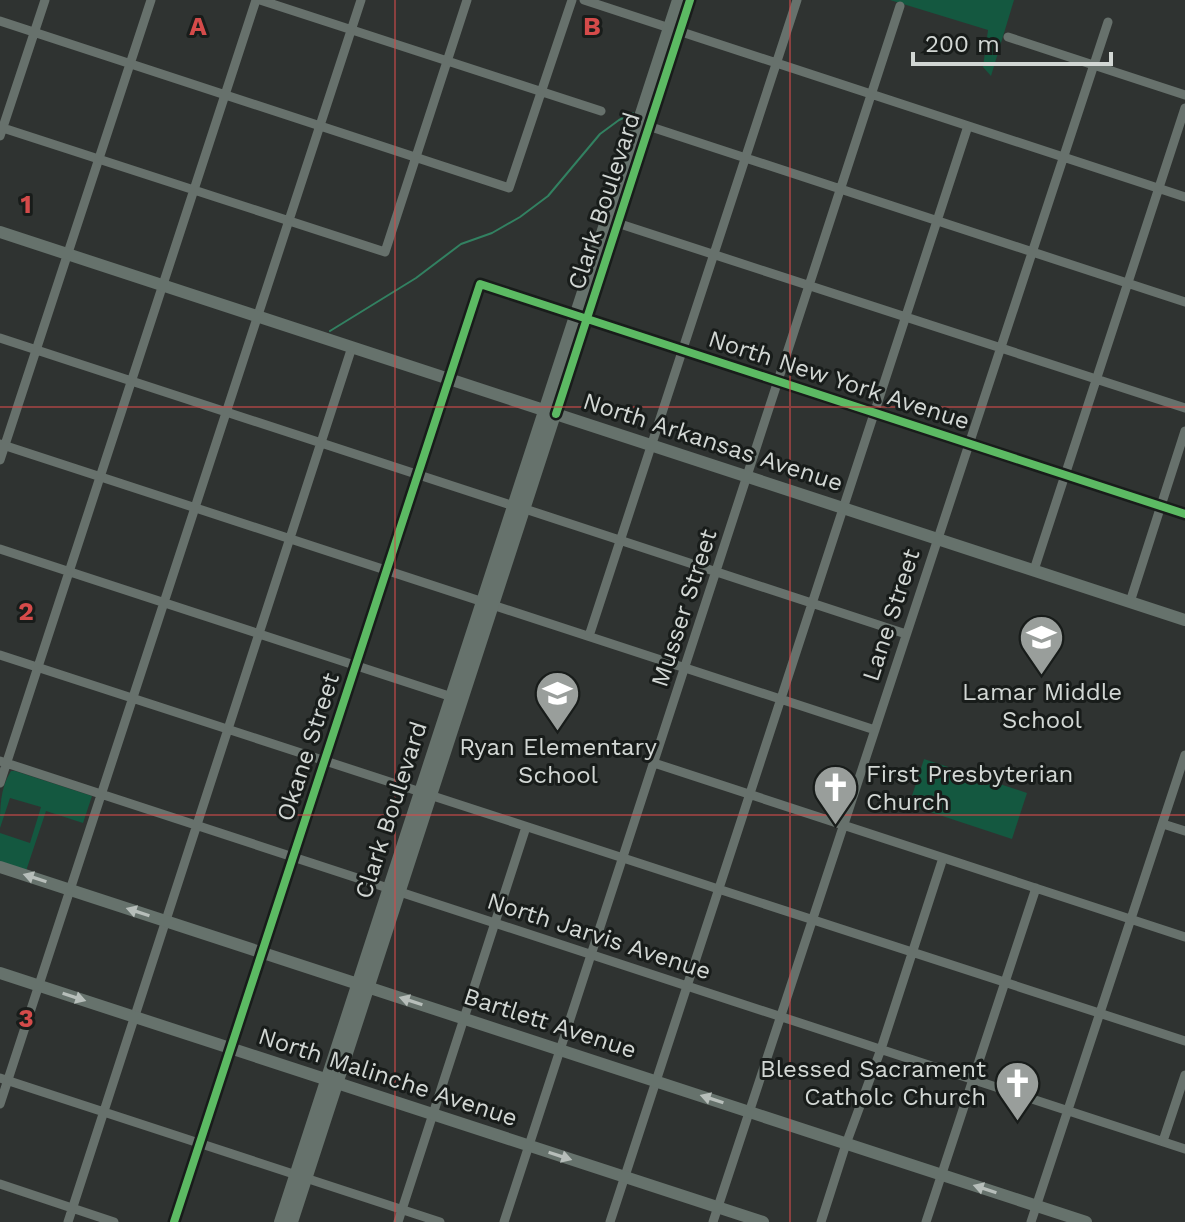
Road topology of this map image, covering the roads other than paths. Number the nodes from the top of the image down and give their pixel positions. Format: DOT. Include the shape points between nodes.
graph roads {
  1 [pos="45,0"];
  2 [pos="151,0"];
  3 [pos="258,0"];
  4 [pos="361,0"];
  5 [pos="467,0"];
  6 [pos="572,0"];
  7 [pos="584,0"];
  8 [pos="678,0"];
  9 [pos="690,0"];
  10 [pos="797,0"];
  11 [pos="900,6"];
  12 [pos="0,21"];
  13 [pos="1108,22"];
  14 [pos="351,29"];
  15 [pos="675,30"];
  16 [pos="34,32"];
  17 [pos="1008,37"];
  18 [pos="447,61"];
  19 [pos="130,63"];
  20 [pos="776,63"];
  21 [pos="1093,65"];
  22 [pos="542,93"];
  23 [pos="225,94"];
  24 [pos="872,94"];
  25 [pos="1185,95"];
  26 [pos="1185,108"];
  27 [pos="601,111"];
  28 [pos="320,125"];
  29 [pos="644,125"];
  30 [pos="968,126"];
  31 [pos="1,130"];
  32 [pos="416,157"];
  33 [pos="1063,157"];
  34 [pos="745,158"];
  35 [pos="99,159"];
  36 [pos="1159,188"];
  37 [pos="194,190"];
  38 [pos="841,190"];
  39 [pos="1185,197"];
  40 [pos="289,221"];
  41 [pos="612,221"];
  42 [pos="937,221"];
  43 [pos="0,232"];
  44 [pos="1032,252"];
  45 [pos="67,254"];
  46 [pos="714,254"];
  47 [pos="1127,283"];
  48 [pos="480,284"];
  49 [pos="163,285"];
  50 [pos="810,286"];
  51 [pos="1185,302"];
  52 [pos="258,316"];
  53 [pos="582,316"];
  54 [pos="906,317"];
  55 [pos="0,338"];
  56 [pos="352,347"];
  57 [pos="1000,348"];
  58 [pos="683,349"];
  59 [pos="36,350"];
  60 [pos="449,379"];
  61 [pos="1096,379"];
  62 [pos="131,381"];
  63 [pos="779,381"];
  64 [pos="1185,408"];
  65 [pos="226,412"];
  66 [pos="550,412"];
  67 [pos="875,412"];
  68 [pos="1185,431"];
  69 [pos="321,443"];
  70 [pos="969,443"];
  71 [pos="2,444"];
  72 [pos="651,445"];
  73 [pos="0,460"];
  74 [pos="418,474"];
  75 [pos="1064,474"];
  76 [pos="100,477"];
  77 [pos="747,477"];
  78 [pos="1161,506"];
  79 [pos="195,508"];
  80 [pos="519,508"];
  81 [pos="843,508"];
  82 [pos="1185,514"];
  83 [pos="290,538"];
  84 [pos="938,539"];
  85 [pos="620,541"];
  86 [pos="0,549"];
  87 [pos="387,570"];
  88 [pos="1034,570"];
  89 [pos="69,572"];
  90 [pos="716,572"];
  91 [pos="1130,602"];
  92 [pos="164,603"];
  93 [pos="488,603"];
  94 [pos="812,604"];
  95 [pos="1185,620"];
  96 [pos="259,634"];
  97 [pos="906,634"];
  98 [pos="589,636"];
  99 [pos="0,655"];
  100 [pos="355,666"];
  101 [pos="38,668"];
  102 [pos="685,668"];
  103 [pos="133,699"];
  104 [pos="457,699"];
  105 [pos="781,699"];
  106 [pos="228,730"];
  107 [pos="875,730"];
  108 [pos="1185,755"];
  109 [pos="324,761"];
  110 [pos="3,762"];
  111 [pos="654,763"];
  112 [pos="0,783"];
  113 [pos="101,794"];
  114 [pos="426,794"];
  115 [pos="750,795"];
  116 [pos="1163,824"];
  117 [pos="197,825"];
  118 [pos="843,825"];
  119 [pos="526,827"];
  120 [pos="1185,831"];
  121 [pos="293,857"];
  122 [pos="943,858"];
  123 [pos="623,859"];
  124 [pos="0,867"];
  125 [pos="1036,888"];
  126 [pos="70,890"];
  127 [pos="394,890"];
  128 [pos="719,890"];
  129 [pos="1131,919"];
  130 [pos="166,921"];
  131 [pos="812,921"];
  132 [pos="495,923"];
  133 [pos="1185,937"];
  134 [pos="262,952"];
  135 [pos="913,952"];
  136 [pos="592,955"];
  137 [pos="0,973"];
  138 [pos="1006,982"];
  139 [pos="39,986"];
  140 [pos="363,986"];
  141 [pos="687,986"];
  142 [pos="1101,1014"];
  143 [pos="781,1016"];
  144 [pos="135,1017"];
  145 [pos="464,1018"];
  146 [pos="1185,1041"];
  147 [pos="230,1048"];
  148 [pos="881,1049"];
  149 [pos="561,1050"];
  150 [pos="1185,1075"];
  151 [pos="4,1080"];
  152 [pos="974,1080"];
  153 [pos="656,1081"];
  154 [pos="332,1082"];
  155 [pos="0,1104"];
  156 [pos="1069,1111"];
  157 [pos="104,1112"];
  158 [pos="749,1112"];
  159 [pos="433,1114"];
  160 [pos="1163,1141"];
  161 [pos="199,1143"];
  162 [pos="846,1144"];
  163 [pos="530,1146"];
  164 [pos="1185,1149"];
  165 [pos="941,1175"];
  166 [pos="300,1176"];
  167 [pos="625,1177"];
  168 [pos="0,1184"];
  169 [pos="1036,1206"];
  170 [pos="72,1208"];
  171 [pos="718,1208"];
  172 [pos="402,1209"];
  173 [pos="68,1222"];
  174 [pos="114,1222"];
  175 [pos="174,1222"];
  176 [pos="280,1222"];
  177 [pos="292,1222"];
  178 [pos="398,1222"];
  179 [pos="440,1222"];
  180 [pos="504,1222"];
  181 [pos="610,1222"];
  182 [pos="713,1222"];
  183 [pos="763,1222"];
  184 [pos="821,1222"];
  185 [pos="926,1222"];
  186 [pos="1031,1222"];
  187 [pos="1086,1222"];
  1 -- 16 [label="street"];
  2 -- 19 [label="street"];
  3 -- 14 [label="street"];
  3 -- 23 [label="street"];
  4 -- 14 [label="street"];
  5 -- 18 [label="street"];
  6 -- 22 [label="street"];
  7 -- 15 [label="street"];
  8 -- 15 [label="main road, Clark Boulevard"];
  9 -- 15 [label="main road, Clark Boulevard"];
  10 -- 20 [label="street"];
  11 -- 24 [label="street, Musser Street"];
  12 -- 16 [label="street"];
  13 -- 21 [label="street, Lane Street"];
  14 -- 18 [label="street"];
  14 -- 28 [label="street"];
  15 -- 20 [label="street"];
  15 -- 29 [label="main road, Clark Boulevard"];
  16 -- 19 [label="street"];
  16 -- 31 [label="street"];
  17 -- 21 [label="street"];
  18 -- 22 [label="street"];
  18 -- 32 [label="street"];
  19 -- 23 [label="street"];
  19 -- 35 [label="street"];
  20 -- 24 [label="street"];
  20 -- 34 [label="street"];
  21 -- 25 [label="street"];
  21 -- 33 [label="street, Lane Street"];
  22 -- 27 [label="street"];
  22 -- 32 [label="street" via="509,188"];
  23 -- 28 [label="street"];
  23 -- 37 [label="street"];
  24 -- 30 [label="street"];
  24 -- 38 [label="street, Musser Street"];
  26 -- 36 [label="street"];
  28 -- 32 [label="street"];
  28 -- 40 [label="street"];
  29 -- 34 [label="street"];
  29 -- 41 [label="main road, Clark Boulevard"];
  30 -- 33 [label="street"];
  30 -- 42 [label="street"];
  31 -- 35 [label="street"];
  32 -- 40 [label="street" via="385,252"];
  33 -- 36 [label="street"];
  33 -- 44 [label="street, Lane Street"];
  34 -- 38 [label="street"];
  34 -- 46 [label="street"];
  35 -- 37 [label="street"];
  35 -- 45 [label="street"];
  36 -- 39 [label="street"];
  36 -- 47 [label="street"];
  37 -- 40 [label="street"];
  37 -- 49 [label="street"];
  38 -- 42 [label="street"];
  38 -- 50 [label="street, Musser Street"];
  40 -- 52 [label="street"];
  41 -- 46 [label="street"];
  41 -- 53 [label="main road, Clark Boulevard"];
  42 -- 44 [label="street"];
  42 -- 54 [label="street"];
  43 -- 45 [label="main road, North Arkansas Avenue"];
  44 -- 47 [label="street"];
  44 -- 57 [label="street, Lane Street"];
  45 -- 49 [label="main road, North Arkansas Avenue"];
  45 -- 59 [label="street"];
  46 -- 50 [label="street"];
  46 -- 58 [label="street"];
  47 -- 51 [label="street"];
  47 -- 61 [label="street"];
  48 -- 53 [label="street, North New York Avenue"];
  48 -- 60 [label="street, Okane Street"];
  49 -- 52 [label="main road, North Arkansas Avenue"];
  49 -- 62 [label="street"];
  50 -- 54 [label="street"];
  50 -- 63 [label="street, Musser Street"];
  52 -- 56 [label="main road, North Arkansas Avenue"];
  52 -- 65 [label="street"];
  53 -- 58 [label="street, North New York Avenue"];
  53 -- 66 [label="main road, Clark Boulevard"];
  54 -- 57 [label="street"];
  54 -- 67 [label="street"];
  55 -- 59 [label="street"];
  56 -- 60 [label="main road, North Arkansas Avenue"];
  56 -- 69 [label="street"];
  57 -- 61 [label="street"];
  57 -- 70 [label="street, Lane Street"];
  58 -- 63 [label="street, North New York Avenue"];
  58 -- 72 [label="street"];
  59 -- 62 [label="street"];
  59 -- 71 [label="street"];
  60 -- 66 [label="main road, North Arkansas Avenue"];
  60 -- 74 [label="street, Okane Street"];
  61 -- 64 [label="street"];
  61 -- 75 [label="street"];
  62 -- 65 [label="street"];
  62 -- 76 [label="street"];
  63 -- 67 [label="street, North New York Avenue"];
  63 -- 77 [label="street, Musser Street"];
  65 -- 69 [label="street"];
  65 -- 79 [label="street"];
  66 -- 72 [label="main road, North Arkansas Avenue"];
  66 -- 80 [label="main road, Clark Boulevard"];
  67 -- 70 [label="street, North New York Avenue"];
  67 -- 81 [label="street"];
  68 -- 78 [label="street"];
  69 -- 74 [label="street"];
  69 -- 83 [label="street"];
  70 -- 75 [label="street, North New York Avenue"];
  70 -- 84 [label="street, Lane Street"];
  71 -- 73 [label="street"];
  71 -- 76 [label="street"];
  72 -- 77 [label="main road, North Arkansas Avenue"];
  72 -- 85 [label="street"];
  74 -- 80 [label="street"];
  74 -- 87 [label="street, Okane Street"];
  75 -- 78 [label="street, North New York Avenue"];
  75 -- 88 [label="street"];
  76 -- 79 [label="street"];
  76 -- 89 [label="street"];
  77 -- 81 [label="main road, North Arkansas Avenue"];
  77 -- 90 [label="street, Musser Street"];
  78 -- 82 [label="street, North New York Avenue"];
  78 -- 91 [label="street"];
  79 -- 83 [label="street"];
  79 -- 92 [label="street"];
  80 -- 85 [label="street"];
  80 -- 93 [label="main road, Clark Boulevard"];
  81 -- 84 [label="main road, North Arkansas Avenue"];
  81 -- 94 [label="street"];
  83 -- 87 [label="street"];
  83 -- 96 [label="street"];
  84 -- 88 [label="main road, North Arkansas Avenue"];
  84 -- 97 [label="street, Lane Street"];
  85 -- 90 [label="street"];
  85 -- 98 [label="street"];
  86 -- 89 [label="street"];
  87 -- 93 [label="street"];
  87 -- 100 [label="street, Okane Street"];
  88 -- 91 [label="main road, North Arkansas Avenue"];
  89 -- 92 [label="street"];
  89 -- 101 [label="street"];
  90 -- 94 [label="street"];
  90 -- 102 [label="street, Musser Street"];
  91 -- 95 [label="main road, North Arkansas Avenue"];
  92 -- 96 [label="street"];
  92 -- 103 [label="street"];
  93 -- 98 [label="street"];
  93 -- 104 [label="main road, Clark Boulevard"];
  94 -- 97 [label="street"];
  94 -- 105 [label="street"];
  96 -- 100 [label="street"];
  96 -- 106 [label="street"];
  97 -- 107 [label="street, Lane Street"];
  98 -- 102 [label="street"];
  99 -- 101 [label="street"];
  100 -- 104 [label="street"];
  100 -- 109 [label="street, Okane Street"];
  101 -- 103 [label="street"];
  101 -- 110 [label="street"];
  102 -- 105 [label="street"];
  102 -- 111 [label="street, Musser Street"];
  103 -- 106 [label="street"];
  103 -- 113 [label="street"];
  104 -- 114 [label="main road, Clark Boulevard"];
  105 -- 107 [label="street"];
  105 -- 115 [label="street"];
  106 -- 109 [label="street"];
  106 -- 117 [label="street"];
  107 -- 118 [label="street, Lane Street"];
  108 -- 116 [label="street"];
  109 -- 114 [label="street"];
  109 -- 121 [label="street, Okane Street"];
  110 -- 112 [label="street"];
  110 -- 113 [label="street, North Jarvis Avenue"];
  111 -- 115 [label="street"];
  111 -- 123 [label="street, Musser Street"];
  113 -- 117 [label="street, North Jarvis Avenue"];
  113 -- 126 [label="street"];
  114 -- 119 [label="street"];
  114 -- 127 [label="main road, Clark Boulevard"];
  115 -- 118 [label="street"];
  115 -- 128 [label="street"];
  116 -- 120 [label="street"];
  116 -- 129 [label="street"];
  117 -- 121 [label="street, North Jarvis Avenue"];
  117 -- 130 [label="street"];
  118 -- 122 [label="street"];
  118 -- 131 [label="street, Lane Street"];
  119 -- 123 [label="street"];
  119 -- 132 [label="street"];
  121 -- 127 [label="street, North Jarvis Avenue"];
  121 -- 134 [label="street, Okane Street"];
  122 -- 125 [label="street"];
  122 -- 135 [label="street"];
  123 -- 128 [label="street"];
  123 -- 136 [label="street, Musser Street"];
  126 -- 124 [label="main road, Bartlett Avenue, one-way"];
  125 -- 129 [label="street"];
  125 -- 138 [label="street"];
  130 -- 126 [label="main road, Bartlett Avenue, one-way"];
  126 -- 139 [label="street"];
  127 -- 132 [label="street, North Jarvis Avenue"];
  127 -- 140 [label="main road, Clark Boulevard"];
  128 -- 131 [label="street"];
  128 -- 141 [label="street"];
  129 -- 133 [label="street"];
  129 -- 142 [label="street"];
  130 -- 134 [label="main road, Bartlett Avenue"];
  130 -- 144 [label="street"];
  131 -- 135 [label="street"];
  131 -- 143 [label="street, Lane Street"];
  132 -- 136 [label="street, North Jarvis Avenue"];
  132 -- 145 [label="street"];
  134 -- 140 [label="main road, Bartlett Avenue"];
  134 -- 147 [label="street, Okane Street"];
  135 -- 138 [label="street"];
  135 -- 148 [label="street"];
  136 -- 141 [label="street, North Jarvis Avenue"];
  136 -- 149 [label="street, Musser Street"];
  137 -- 139 [label="main road, North Malinche Avenue"];
  138 -- 142 [label="street"];
  138 -- 152 [label="street"];
  139 -- 144 [label="main road, North Malinche Avenue, one-way"];
  139 -- 151 [label="street"];
  145 -- 140 [label="main road, Bartlett Avenue, one-way"];
  140 -- 154 [label="main road, Clark Boulevard"];
  141 -- 143 [label="street, North Jarvis Avenue"];
  141 -- 153 [label="street"];
  142 -- 146 [label="street"];
  142 -- 156 [label="street"];
  143 -- 148 [label="street, North Jarvis Avenue"];
  143 -- 158 [label="street, Lane Street"];
  144 -- 147 [label="main road, North Malinche Avenue"];
  144 -- 157 [label="street"];
  145 -- 149 [label="main road, Bartlett Avenue"];
  145 -- 159 [label="street"];
  147 -- 154 [label="main road, North Malinche Avenue"];
  147 -- 161 [label="street, Okane Street"];
  148 -- 152 [label="street, North Jarvis Avenue"];
  148 -- 162 [label="street"];
  149 -- 153 [label="main road, Bartlett Avenue"];
  149 -- 163 [label="street, Musser Street"];
  150 -- 160 [label="street"];
  151 -- 155 [label="street"];
  151 -- 157 [label="street"];
  152 -- 156 [label="street, North Jarvis Avenue"];
  152 -- 165 [label="street"];
  158 -- 153 [label="main road, Bartlett Avenue, one-way"];
  153 -- 167 [label="street"];
  154 -- 159 [label="main road, North Malinche Avenue"];
  154 -- 166 [label="main road, Clark Boulevard"];
  156 -- 160 [label="street, North Jarvis Avenue"];
  156 -- 169 [label="street"];
  157 -- 161 [label="street"];
  157 -- 170 [label="street"];
  158 -- 162 [label="main road, Bartlett Avenue"];
  158 -- 171 [label="street, Lane Street"];
  159 -- 163 [label="main road, North Malinche Avenue"];
  159 -- 172 [label="street"];
  160 -- 164 [label="street, North Jarvis Avenue"];
  161 -- 166 [label="street"];
  161 -- 175 [label="street, Okane Street"];
  162 -- 165 [label="main road, Bartlett Avenue"];
  162 -- 184 [label="street"];
  163 -- 167 [label="main road, North Malinche Avenue, one-way"];
  163 -- 180 [label="street, Musser Street"];
  169 -- 165 [label="main road, Bartlett Avenue, one-way"];
  165 -- 185 [label="street"];
  166 -- 172 [label="street"];
  166 -- 176 [label="main road, Clark Boulevard"];
  166 -- 177 [label="main road, Clark Boulevard"];
  167 -- 171 [label="main road, North Malinche Avenue"];
  167 -- 181 [label="street"];
  168 -- 170 [label="street"];
  169 -- 186 [label="street"];
  169 -- 187 [label="main road, Bartlett Avenue"];
  170 -- 173 [label="street"];
  170 -- 174 [label="street"];
  171 -- 182 [label="street, Lane Street"];
  171 -- 183 [label="main road, North Malinche Avenue"];
  172 -- 178 [label="street"];
  172 -- 179 [label="street"];
}
